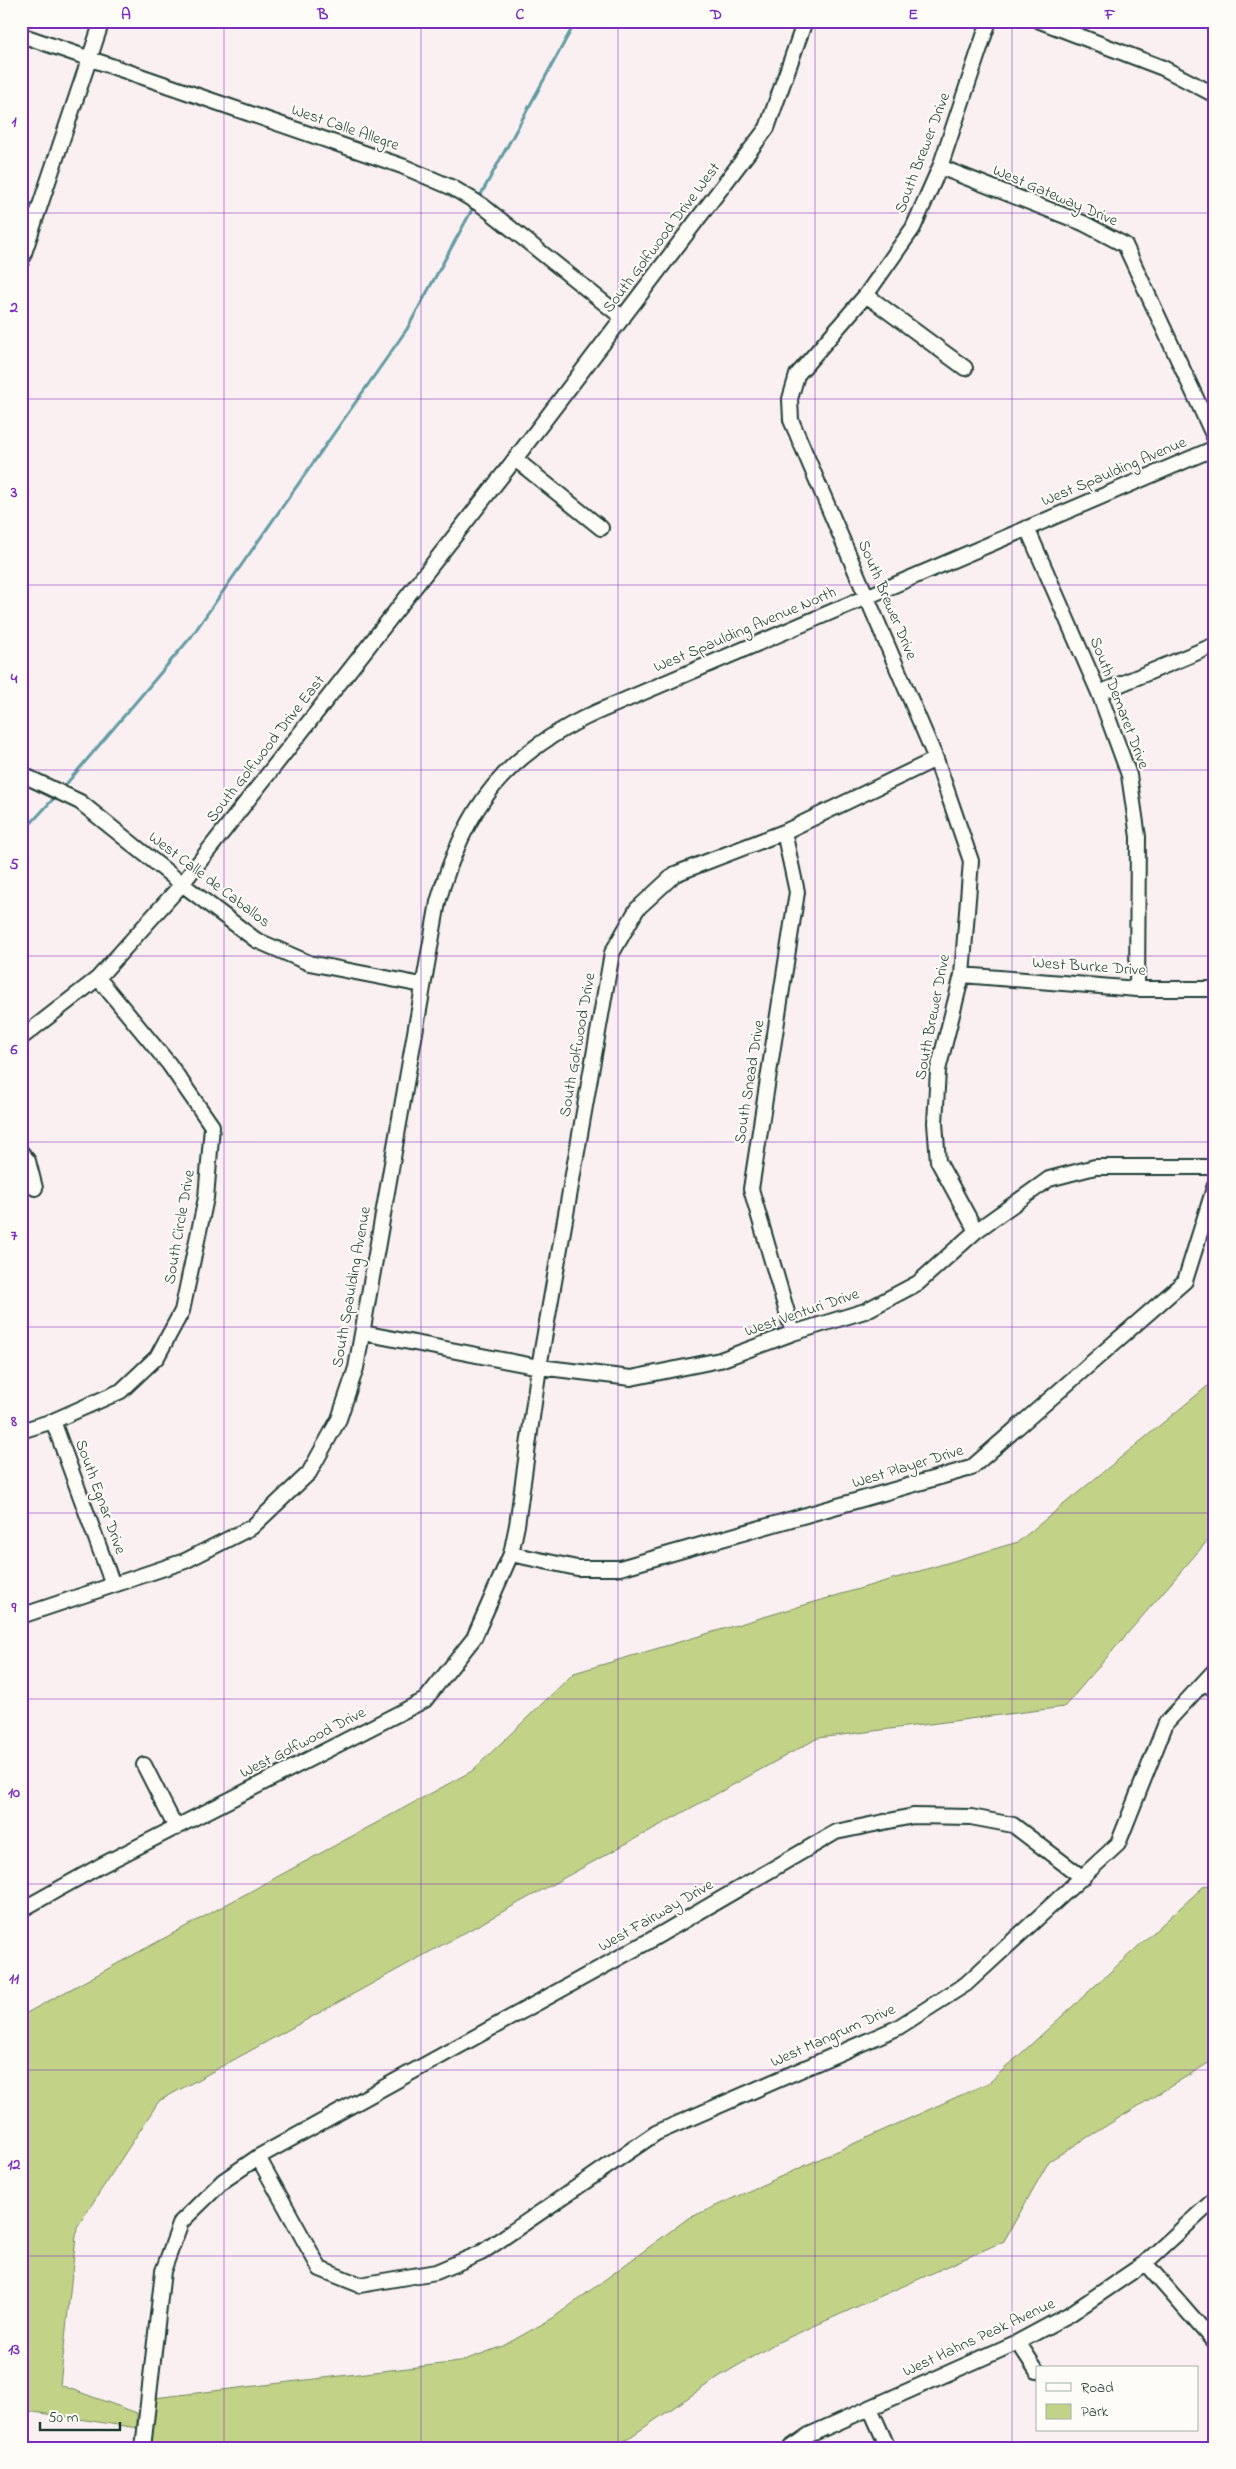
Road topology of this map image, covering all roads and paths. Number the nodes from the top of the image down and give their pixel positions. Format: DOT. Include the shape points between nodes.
graph roads {
  1 [pos="102,21"];
  2 [pos="805,21"];
  3 [pos="989,21"];
  4 [pos="1040,21"];
  5 [pos="21,35"];
  6 [pos="89,58"];
  7 [pos="1215,95"];
  8 [pos="940,167"];
  9 [pos="21,262"];
  10 [pos="866,295"];
  11 [pos="623,318"];
  12 [pos="965,368"];
  13 [pos="1215,439"];
  14 [pos="1215,448"];
  15 [pos="515,459"];
  16 [pos="601,528"];
  17 [pos="1027,528"];
  18 [pos="867,597"];
  19 [pos="1215,645"];
  20 [pos="1099,693"];
  21 [pos="936,759"];
  22 [pos="21,774"];
  23 [pos="491,788"];
  24 [pos="784,832"];
  25 [pos="182,884"];
  26 [pos="962,975"];
  27 [pos="98,978"];
  28 [pos="422,985"];
  29 [pos="1137,989"];
  30 [pos="1215,989"];
  31 [pos="21,1038"];
  32 [pos="21,1152"];
  33 [pos="1215,1167"];
  34 [pos="1215,1185"];
  35 [pos="35,1188"];
  36 [pos="976,1231"];
  37 [pos="363,1333"];
  38 [pos="794,1333"];
  39 [pos="539,1367"];
  40 [pos="54,1421"];
  41 [pos="21,1431"];
  42 [pos="517,1525"];
  43 [pos="511,1554"];
  44 [pos="113,1585"];
  45 [pos="21,1616"];
  46 [pos="1215,1670"];
  47 [pos="1210,1686"];
  48 [pos="144,1765"];
  49 [pos="176,1828"];
  50 [pos="1082,1878"];
  51 [pos="21,1910"];
  52 [pos="258,2157"];
  53 [pos="1215,2200"];
  54 [pos="1145,2263"];
  55 [pos="1018,2342"];
  56 [pos="1215,2343"];
  57 [pos="1036,2369"];
  58 [pos="870,2408"];
  59 [pos="143,2448"];
  60 [pos="790,2448"];
  61 [pos="888,2448"];
  1 -- 6 [label="street"];
  2 -- 11 [label="street, South Golfwood Drive West" via="768,128"];
  3 -- 8 [label="street, South Brewer Drive"];
  4 -- 7 [label="street" via="1163,68"];
  5 -- 6 [label="street, West Calle Allegre"];
  6 -- 9 [label="street"];
  6 -- 11 [label="street, West Calle Allegre" via="402,166 453,188 483,206"];
  8 -- 10 [label="street, South Brewer Drive" via="913,228"];
  8 -- 13 [label="street, West Gateway Drive" via="1082,223 1125,245"];
  10 -- 12 [label="street"];
  10 -- 18 [label="street, South Brewer Drive" via="797,375 790,399 791,420"];
  11 -- 15 [label="street, South Golfwood Drive West"];
  14 -- 17 [label="street, West Spaulding Avenue"];
  15 -- 16 [label="street"];
  15 -- 25 [label="street, South Golfwood Drive East"];
  17 -- 18 [label="street, West Spaulding Avenue North"];
  17 -- 20 [label="street, South Demaret Drive"];
  18 -- 21 [label="street, South Brewer Drive"];
  18 -- 23 [label="street, West Spaulding Avenue North" via="580,720 533,748"];
  19 -- 20 [label="street"];
  20 -- 29 [label="street, South Demaret Drive" via="1129,775 1138,837"];
  21 -- 24 [label="street, South Golfwood Drive"];
  21 -- 26 [label="street, South Brewer Drive" via="971,861"];
  22 -- 25 [label="street, West Calle de Caballos" via="80,802"];
  23 -- 28 [label="street, South Spaulding Avenue" via="464,830 445,875"];
  24 -- 38 [label="street, South Snead Drive" via="797,892 750,1189"];
  24 -- 39 [label="street, South Golfwood Drive" via="675,874 637,909 612,953"];
  25 -- 27 [label="street, South Golfwood Drive East"];
  25 -- 28 [label="street, West Calle de Caballos" via="256,940 309,963"];
  26 -- 29 [label="street, West Burke Drive"];
  26 -- 36 [label="street, South Brewer Drive" via="938,1070 935,1123 938,1161"];
  27 -- 31 [label="street, South Golfwood Drive East"];
  27 -- 40 [label="street, South Circle Drive" via="169,1064 212,1126 206,1198 182,1312 157,1357 121,1391"];
  28 -- 37 [label="street, South Spaulding Avenue"];
  29 -- 30 [label="street, West Burke Drive"];
  32 -- 35 [label="street" via="28,1161"];
  33 -- 36 [label="street, West Venturi Drive" via="1095,1167 1049,1179"];
  34 -- 43 [label="street, West Player Drive" via="1185,1282 971,1468 620,1568 577,1568"];
  36 -- 38 [label="street, West Venturi Drive" via="918,1282 865,1311"];
  37 -- 39 [label="street, West Venturi Drive"];
  37 -- 44 [label="street, South Spaulding Avenue" via="356,1368 339,1418 309,1473 252,1527 185,1561"];
  38 -- 39 [label="street, West Venturi Drive" via="720,1360 631,1378"];
  39 -- 42 [label="street, South Golfwood Drive"];
  40 -- 41 [label="street, South Circle Drive"];
  40 -- 44 [label="street, South Egnar Drive"];
  42 -- 43 [label="street, West Golfwood Drive"];
  43 -- 49 [label="street, West Golfwood Drive" via="474,1638 425,1700"];
  44 -- 45 [label="street, South Spaulding Avenue"];
  46 -- 47 [label="street, West Mangrum Drive"];
  47 -- 50 [label="street, West Mangrum Drive" via="1166,1723 1118,1844"];
  48 -- 49 [label="street"];
  49 -- 51 [label="street, West Golfwood Drive"];
  50 -- 52 [label="street, West Fairway Drive" via="1013,1825 971,1816 913,1816 836,1832 650,1941"];
  50 -- 52 [label="street, West Mangrum Drive" via="966,1984 897,2028 656,2134 480,2253 436,2272 360,2285 320,2269"];
  52 -- 59 [label="street, West Fairway Drive" via="223,2181 181,2222 163,2271"];
  53 -- 54 [label="street, West Hahns Peak Avenue"];
  54 -- 55 [label="street, West Hahns Peak Avenue" via="1070,2314"];
  54 -- 56 [label="street"];
  55 -- 57 [label="street"];
  55 -- 58 [label="street, West Hahns Peak Avenue"];
  58 -- 60 [label="street, West Hahns Peak Avenue" via="809,2434"];
  58 -- 61 [label="street"];
}
